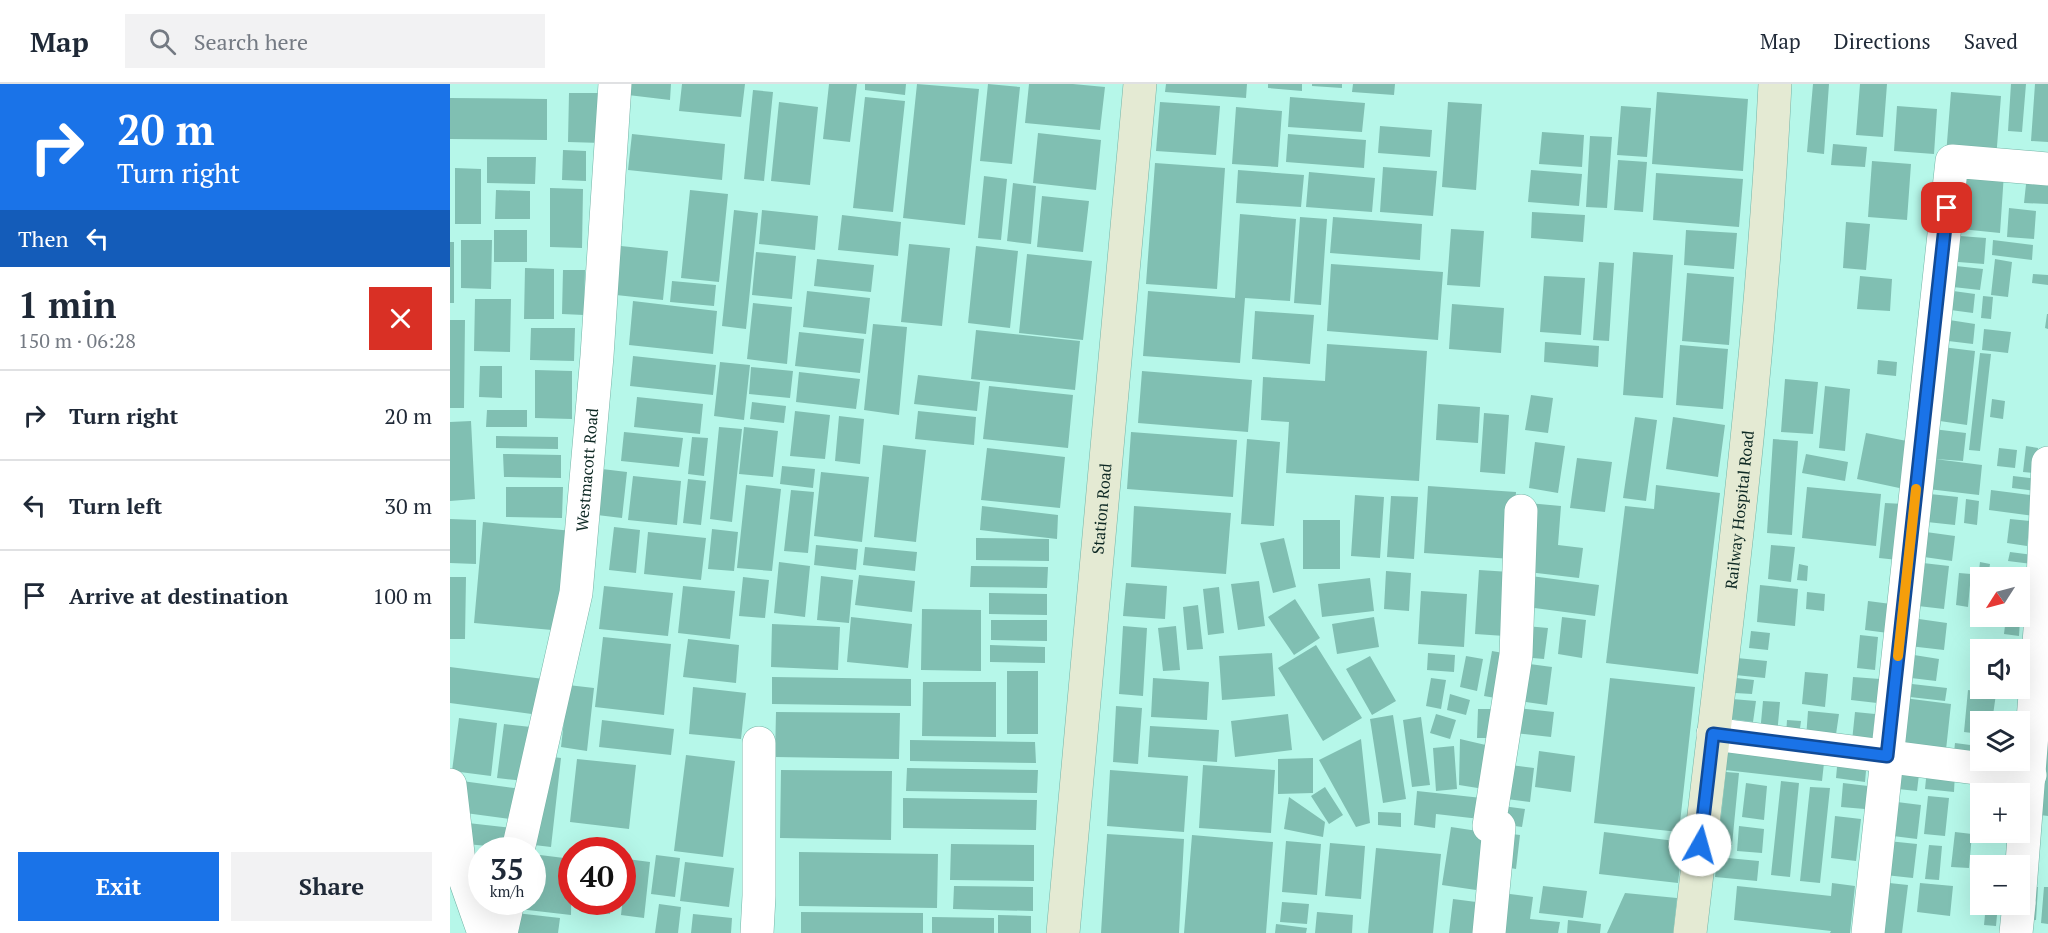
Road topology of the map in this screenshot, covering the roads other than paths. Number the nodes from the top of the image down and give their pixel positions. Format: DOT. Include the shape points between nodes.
graph roads {
  1 [pos="615,84"];
  2 [pos="1140,84"];
  3 [pos="1775,84"];
  4 [pos="2048,169"];
  5 [pos="2048,463"];
  6 [pos="1521,511"];
  7 [pos="1713,734"];
  8 [pos="759,743"];
  9 [pos="1887,756"];
  10 [pos="2030,775"];
  11 [pos="450,785"];
  12 [pos="521,837"];
  13 [pos="2023,855"];
  14 [pos="505,915"];
  15 [pos="2018,915"];
  16 [pos="484,933"];
  17 [pos="501,933"];
  18 [pos="756,933"];
  19 [pos="1063,933"];
  20 [pos="1489,933"];
  21 [pos="1690,933"];
  22 [pos="1868,933"];
  23 [pos="2016,933"];
  1 -- 12 [label="street, Westmacott Road" via="576,593"];
  2 -- 19 [label="street, Station Road"];
  3 -- 7 [label="street, Railway Hospital Road" via="1741,509"];
  4 -- 9 [label="street" via="1952,161"];
  5 -- 10 [label="street"];
  6 -- 20 [label="street" via="1515,655 1489,826 1499,827"];
  7 -- 9 [label="street"];
  7 -- 21 [label="street, Railway Hospital Road"];
  8 -- 18 [label="street"];
  9 -- 10 [label="street"];
  9 -- 22 [label="street"];
  10 -- 13 [label="street"];
  11 -- 16 [label="street" via="459,862"];
  14 -- 17 [label="street"];
  15 -- 23 [label="street"];
}
